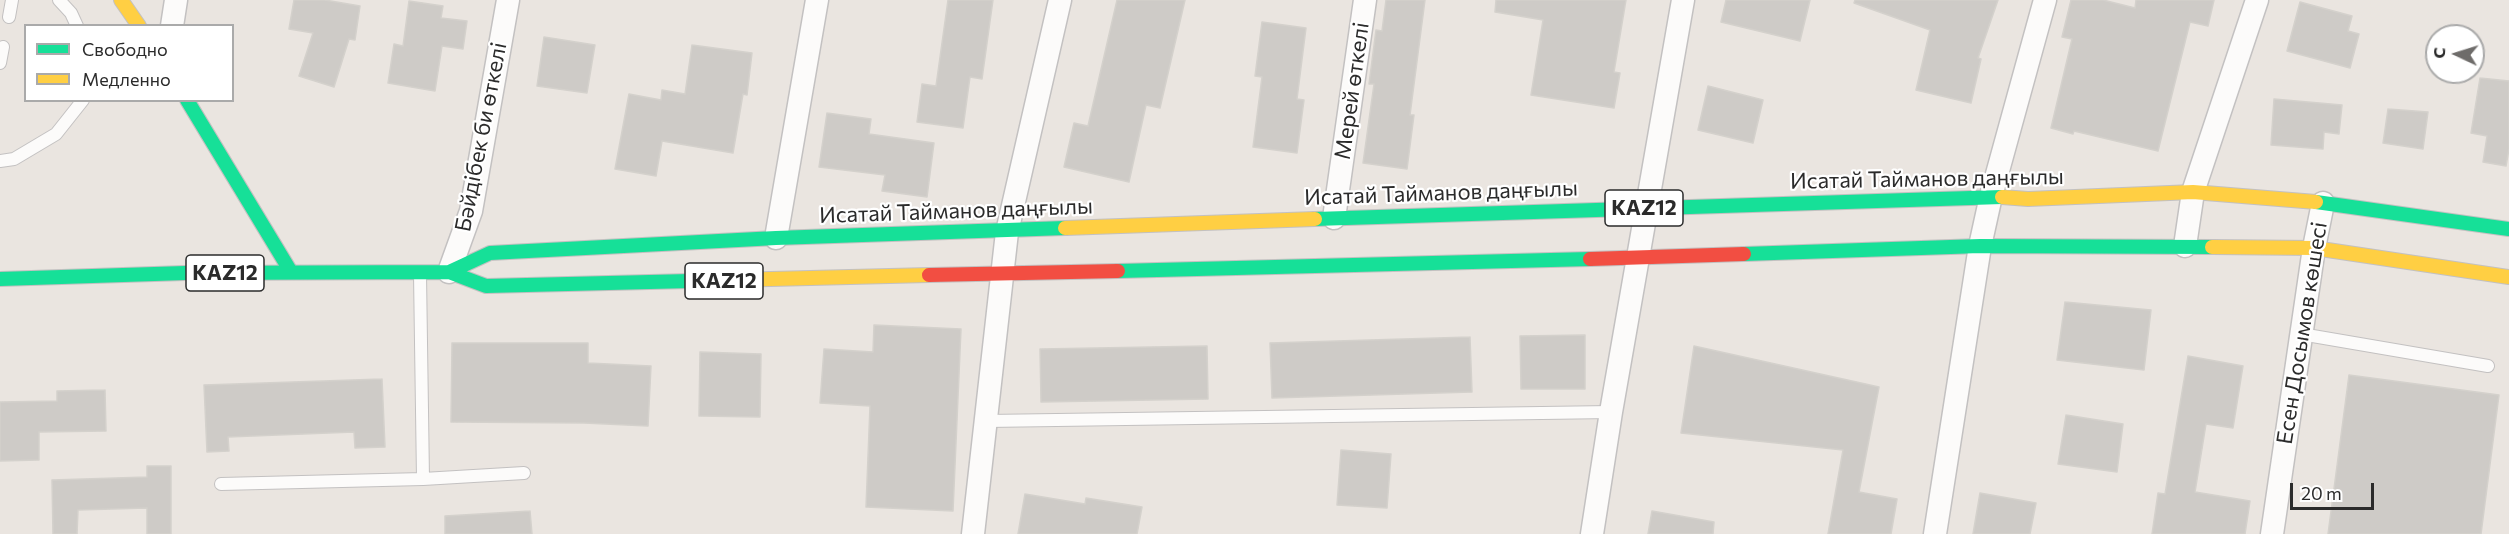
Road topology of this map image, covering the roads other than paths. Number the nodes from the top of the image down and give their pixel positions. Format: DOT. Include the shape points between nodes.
graph roads {
  1 [pos="12,0"];
  2 [pos="59,0"];
  3 [pos="121,0"];
  4 [pos="177,0"];
  5 [pos="508,0"];
  6 [pos="817,0"];
  7 [pos="1060,0"];
  8 [pos="1365,0"];
  9 [pos="1683,0"];
  10 [pos="2045,0"];
  11 [pos="2257,0"];
  12 [pos="9,17"];
  13 [pos="76,24"];
  14 [pos="138,24"];
  15 [pos="172,24"];
  16 [pos="3,47"];
  17 [pos="0,63"];
  18 [pos="81,102"];
  19 [pos="188,102"];
  20 [pos="0,161"];
  21 [pos="2193,192"];
  22 [pos="1991,196"];
  23 [pos="2323,203"];
  24 [pos="1647,208"];
  25 [pos="1334,218"];
  26 [pos="2509,229"];
  27 [pos="1007,232"];
  28 [pos="776,238"];
  29 [pos="1980,246"];
  30 [pos="2185,246"];
  31 [pos="2314,248"];
  32 [pos="1637,258"];
  33 [pos="291,272"];
  34 [pos="449,272"];
  35 [pos="420,273"];
  36 [pos="1001,275"];
  37 [pos="2509,277"];
  38 [pos="0,279"];
  39 [pos="2301,334"];
  40 [pos="2488,366"];
  41 [pos="1611,412"];
  42 [pos="987,421"];
  43 [pos="524,473"];
  44 [pos="423,479"];
  45 [pos="221,484"];
  46 [pos="973,534"];
  47 [pos="1592,534"];
  48 [pos="1935,534"];
  49 [pos="2272,534"];
  1 -- 12 [label="lane"];
  2 -- 13 [label="lane"];
  3 -- 14 [label="main road"];
  4 -- 15 [label="street"];
  5 -- 34 [label="street, Бәйдібек би өткелі" via="471,211"];
  6 -- 28 [label="street"];
  7 -- 27 [label="street"];
  8 -- 25 [label="street, Мерей өткелі"];
  9 -- 24 [label="street"];
  10 -- 22 [label="street"];
  11 -- 21 [label="street"];
  16 -- 17 [label="lane"];
  18 -- 20 [label="lane" via="56,134 14,159"];
  19 -- 33 [label="main road"];
  21 -- 22 [label="main road, Исатай Тайманов даңғылы / KAZ12" via="2028,199"];
  21 -- 23 [label="main road, Исатай Тайманов даңғылы / KAZ12"];
  21 -- 30 [label="street"];
  22 -- 24 [label="main road, Исатай Тайманов даңғылы / KAZ12"];
  22 -- 29 [label="street"];
  23 -- 26 [label="main road, Исатай Тайманов даңғылы / KAZ12"];
  23 -- 31 [label="street, Есен Досымов көшесі"];
  24 -- 25 [label="main road, Исатай Тайманов даңғылы / KAZ12"];
  24 -- 32 [label="street"];
  25 -- 27 [label="main road, Исатай Тайманов даңғылы / KAZ12"];
  27 -- 28 [label="main road, Исатай Тайманов даңғылы / KAZ12"];
  27 -- 36 [label="street"];
  28 -- 34 [label="main road, Исатай Тайманов даңғылы / KAZ12" via="490,253"];
  29 -- 30 [label="main road, Исатай Тайманов даңғылы / KAZ12"];
  29 -- 32 [label="main road, Исатай Тайманов даңғылы / KAZ12"];
  29 -- 48 [label="street"];
  30 -- 31 [label="main road, Исатай Тайманов даңғылы / KAZ12"];
  31 -- 37 [label="main road, Исатай Тайманов даңғылы / KAZ12"];
  31 -- 39 [label="street, Есен Досымов көшесі"];
  32 -- 36 [label="main road, Исатай Тайманов даңғылы / KAZ12"];
  32 -- 41 [label="street"];
  33 -- 35 [label="main road, Исатай Тайманов даңғылы / KAZ12"];
  33 -- 38 [label="main road, Исатай Тайманов даңғылы / KAZ12"];
  34 -- 35 [label="main road, Исатай Тайманов даңғылы / KAZ12"];
  34 -- 36 [label="main road, Исатай Тайманов даңғылы / KAZ12" via="486,286"];
  35 -- 44 [label="lane"];
  36 -- 42 [label="street"];
  39 -- 40 [label="lane"];
  39 -- 49 [label="street, Есен Досымов көшесі"];
  41 -- 42 [label="lane"];
  41 -- 47 [label="street"];
  42 -- 46 [label="street"];
  43 -- 44 [label="lane"];
  44 -- 45 [label="lane"];
}
